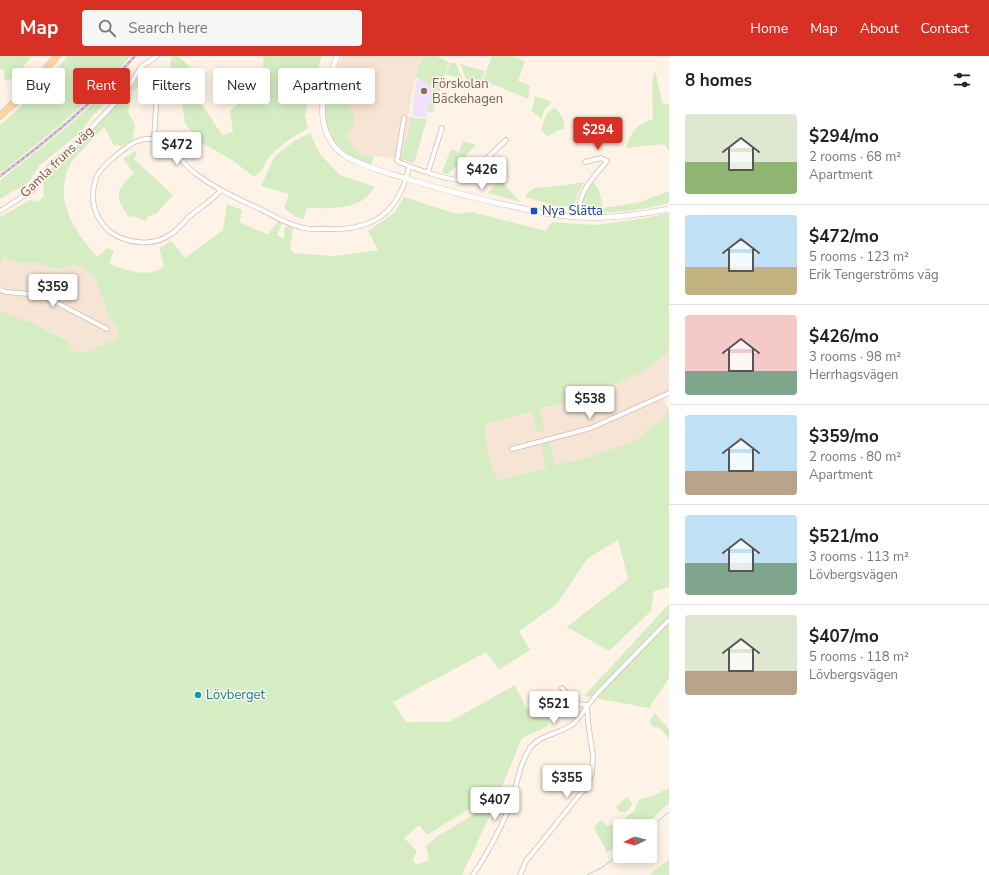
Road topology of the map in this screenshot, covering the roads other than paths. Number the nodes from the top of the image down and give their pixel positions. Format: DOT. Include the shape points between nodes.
graph roads {
  1 [pos="58,56"];
  2 [pos="157,56"];
  3 [pos="337,56"];
  4 [pos="156,104"];
  5 [pos="0,116"];
  6 [pos="404,118"];
  7 [pos="442,128"];
  8 [pos="154,139"];
  9 [pos="506,140"];
  10 [pos="584,162"];
  11 [pos="410,167"];
  12 [pos="428,172"];
  13 [pos="407,179"];
  14 [pos="221,190"];
  15 [pos="669,209"];
  16 [pos="0,211"];
  17 [pos="577,217"];
  18 [pos="0,290"];
  19 [pos="107,329"];
  20 [pos="669,393"];
  21 [pos="512,449"];
  22 [pos="669,620"];
  23 [pos="562,688"];
  24 [pos="587,706"];
  25 [pos="473,875"];
  26 [pos="520,875"];
  1 -- 5 [label="main road" via="29,89"];
  2 -- 16 [label="street, Gamla fruns väg" via="141,67 113,105 73,147 53,163 32,190"];
  3 -- 13 [label="street" via="324,92 322,107 324,125 330,140 348,158"];
  4 -- 8 [label="street"];
  6 -- 11 [label="street" via="397,161"];
  7 -- 12 [label="street"];
  8 -- 14 [label="street" via="171,147 192,172"];
  8 -- 14 [label="street" via="140,140 132,144 103,167 97,176 93,190 94,207 102,223 112,233 135,242 151,243 159,240 176,231"];
  9 -- 12 [label="street" via="462,181"];
  10 -- 17 [label="street" via="601,158 607,161 583,190"];
  11 -- 12 [label="street"];
  11 -- 13 [label="street"];
  13 -- 14 [label="street" via="397,201 375,220 333,230 295,226"];
  13 -- 17 [label="street" via="511,206"];
  15 -- 17 [label="street" via="608,218"];
  18 -- 19 [label="street" via="42,294"];
  20 -- 21 [label="street" via="591,428"];
  22 -- 24 [label="street"];
  23 -- 24 [label="street" via="577,704"];
  24 -- 25 [label="street" via="573,724 537,741 529,749 502,824 488,853"];
  24 -- 26 [label="street" via="593,756 589,780 585,789 526,861"];
}
